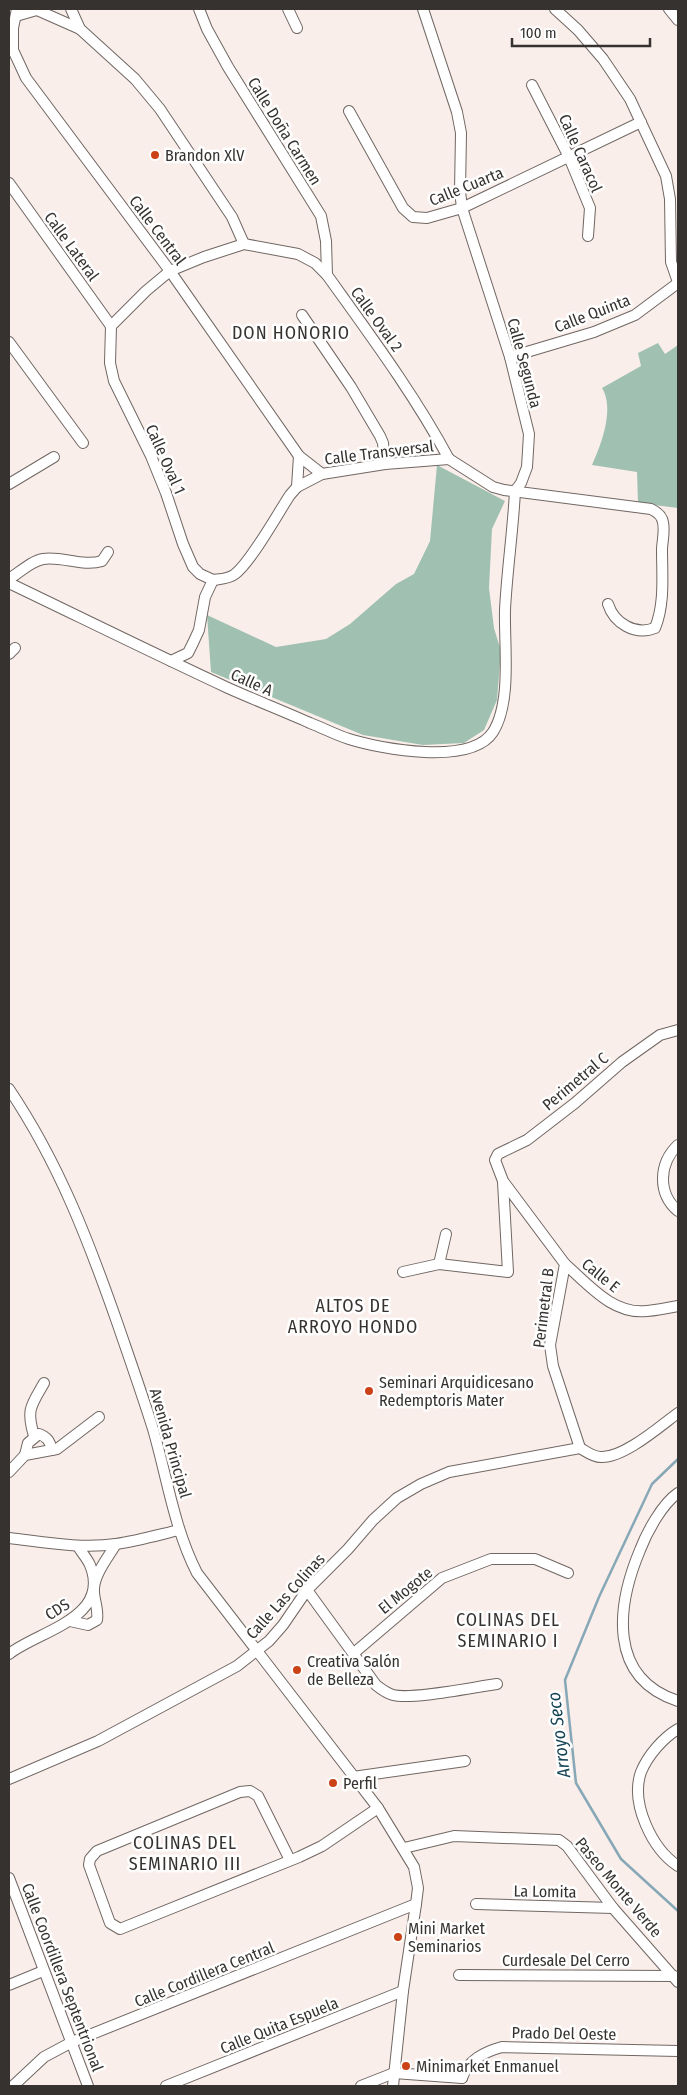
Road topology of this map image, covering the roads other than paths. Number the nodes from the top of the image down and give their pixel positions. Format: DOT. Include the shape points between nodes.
graph roads {
  1 [pos="71,9"];
  2 [pos="199,9"];
  3 [pos="288,9"];
  4 [pos="423,9"];
  5 [pos="555,9"];
  6 [pos="669,9"];
  7 [pos="38,10"];
  8 [pos="17,12"];
  9 [pos="678,20"];
  10 [pos="297,28"];
  11 [pos="80,29"];
  12 [pos="532,85"];
  13 [pos="349,111"];
  14 [pos="641,122"];
  15 [pos="569,157"];
  16 [pos="9,184"];
  17 [pos="462,208"];
  18 [pos="588,236"];
  19 [pos="244,244"];
  20 [pos="170,271"];
  21 [pos="327,275"];
  22 [pos="678,282"];
  23 [pos="302,315"];
  24 [pos="111,326"];
  25 [pos="9,342"];
  26 [pos="510,357"];
  27 [pos="83,443"];
  28 [pos="54,456"];
  29 [pos="299,456"];
  30 [pos="449,459"];
  31 [pos="385,464"];
  32 [pos="322,474"];
  33 [pos="9,484"];
  34 [pos="297,487"];
  35 [pos="515,491"];
  36 [pos="108,552"];
  37 [pos="213,580"];
  38 [pos="9,581"];
  39 [pos="608,604"];
  40 [pos="171,661"];
  41 [pos="494,731"];
  42 [pos="678,1030"];
  43 [pos="9,1089"];
  44 [pos="678,1145"];
  45 [pos="495,1160"];
  46 [pos="503,1181"];
  47 [pos="678,1211"];
  48 [pos="446,1234"];
  49 [pos="439,1264"];
  50 [pos="565,1264"];
  51 [pos="403,1272"];
  52 [pos="678,1306"];
  53 [pos="44,1383"];
  54 [pos="678,1413"];
  55 [pos="99,1417"];
  56 [pos="34,1436"];
  57 [pos="580,1448"];
  58 [pos="52,1450"];
  59 [pos="25,1455"];
  60 [pos="9,1472"];
  61 [pos="678,1494"];
  62 [pos="180,1530"];
  63 [pos="9,1538"];
  64 [pos="116,1544"];
  65 [pos="78,1546"];
  66 [pos="568,1573"];
  67 [pos="94,1586"];
  68 [pos="307,1590"];
  69 [pos="70,1621"];
  70 [pos="256,1652"];
  71 [pos="9,1653"];
  72 [pos="354,1653"];
  73 [pos="497,1684"];
  74 [pos="678,1701"];
  75 [pos="678,1728"];
  76 [pos="465,1761"];
  77 [pos="353,1777"];
  78 [pos="9,1779"];
  79 [pos="378,1808"];
  80 [pos="404,1848"];
  81 [pos="290,1860"];
  82 [pos="678,1866"];
  83 [pos="9,1878"];
  84 [pos="416,1904"];
  85 [pos="476,1904"];
  86 [pos="613,1908"];
  87 [pos="43,1971"];
  88 [pos="458,1975"];
  89 [pos="676,1979"];
  90 [pos="9,1985"];
  91 [pos="403,1991"];
  92 [pos="72,2042"];
  93 [pos="678,2051"];
  94 [pos="394,2073"];
  95 [pos="463,2082"];
  96 [pos="13,2086"];
  97 [pos="88,2086"];
  98 [pos="166,2086"];
  99 [pos="361,2086"];
  100 [pos="393,2086"];
  1 -- 11 [label="street"];
  2 -- 21 [label="street, Calle Doña Carmen" via="228,67 320,216 326,240"];
  3 -- 10 [label="street"];
  4 -- 17 [label="street, Calle Segunda" via="457,112 461,133"];
  5 -- 14 [label="street" via="603,59 630,98"];
  6 -- 9 [label="street"];
  7 -- 8 [label="street"];
  7 -- 11 [label="street"];
  8 -- 20 [label="street, Calle Central" via="13,50 26,78"];
  11 -- 19 [label="street" via="135,79 160,109 232,217"];
  12 -- 15 [label="street, Calle Caracol"];
  13 -- 17 [label="street, Calle Cuarta" via="403,208 413,217 427,218"];
  14 -- 15 [label="street, Calle Cuarta"];
  14 -- 22 [label="street" via="666,176 670,199 671,262"];
  15 -- 17 [label="street, Calle Cuarta"];
  15 -- 18 [label="street, Calle Caracol" via="590,208"];
  16 -- 24 [label="street, Calle Lateral"];
  17 -- 26 [label="street, Calle Segunda"];
  19 -- 20 [label="street, Calle Oval 2"];
  19 -- 21 [label="street, Calle Oval 2" via="298,254 315,263"];
  20 -- 24 [label="street"];
  20 -- 29 [label="street, Calle Central"];
  21 -- 30 [label="street, Calle Oval 2" via="404,382"];
  22 -- 26 [label="street, Calle Quinta" via="635,314 594,332"];
  23 -- 31 [label="street" via="380,436"];
  24 -- 37 [label="street, Calle Oval 1" via="110,363 114,381 151,456 193,567"];
  25 -- 27 [label="street"];
  26 -- 35 [label="street, Calle Segunda" via="529,434 527,467"];
  28 -- 33 [label="street"];
  29 -- 32 [label="street, Calle Central"];
  29 -- 34 [label="street"];
  30 -- 31 [label="street, Calle Transversal"];
  30 -- 35 [label="street" via="493,487"];
  31 -- 32 [label="street, Calle Transversal"];
  32 -- 34 [label="street, Calle Transversal"];
  34 -- 37 [label="street, Calle Transversal" via="235,574"];
  35 -- 39 [label="street" via="650,509 658,513 663,528 663,568 655,628 629,628 618,621"];
  35 -- 41 [label="street, Calle Segunda" via="505,611 504,695"];
  36 -- 38 [label="street" via="102,561 96,563 40,560"];
  37 -- 40 [label="street" via="205,597 194,642 188,653"];
  38 -- 40 [label="street, Calle A"];
  40 -- 41 [label="street, Calle A" via="348,739 390,750 444,752 481,742"];
  42 -- 45 [label="street, Perimetral C" via="660,1035 527,1140 498,1154"];
  43 -- 62 [label="street, Avenida Principal" via="36,1133 91,1246 149,1416"];
  44 -- 47 [label="street" via="665,1162 662,1174 668,1199"];
  45 -- 46 [label="street, Perimetral B"];
  46 -- 49 [label="street" via="508,1272"];
  46 -- 50 [label="street, Perimetral B"];
  48 -- 49 [label="street"];
  49 -- 51 [label="street"];
  50 -- 52 [label="street, Calle E" via="605,1299 618,1306 646,1312"];
  50 -- 57 [label="street, Perimetral B" via="550,1345 553,1366"];
  53 -- 56 [label="street" via="30,1408 29,1419"];
  54 -- 57 [label="street" via="613,1455 601,1457"];
  55 -- 58 [label="street" via="58,1449"];
  56 -- 58 [label="street" via="45,1437"];
  56 -- 59 [label="street"];
  57 -- 68 [label="street, Calle Las Colinas" via="449,1472 421,1484 397,1498 373,1520"];
  58 -- 59 [label="street"];
  59 -- 60 [label="street"];
  61 -- 74 [label="street" via="648,1529 630,1574 623,1603 624,1639 633,1670 644,1683"];
  62 -- 64 [label="street"];
  62 -- 70 [label="street, Avenida Principal" via="185,1550 197,1573"];
  63 -- 65 [label="street"];
  64 -- 65 [label="street"];
  64 -- 67 [label="street, CDS"];
  65 -- 67 [label="street" via="90,1566"];
  66 -- 72 [label="street, El Mogote" via="535,1559 492,1559 442,1578"];
  67 -- 69 [label="street, CDS" via="83,1611"];
  67 -- 69 [label="street" via="99,1610 97,1620 88,1625"];
  68 -- 70 [label="street, Calle Las Colinas" via="283,1625"];
  68 -- 72 [label="street"];
  69 -- 71 [label="street, CDS"];
  70 -- 77 [label="street, Avenida Principal"];
  70 -- 78 [label="street, Calle Las Colinas" via="98,1742"];
  72 -- 73 [label="street" via="376,1685 393,1695 413,1696"];
  75 -- 82 [label="street" via="649,1758 641,1773 639,1790 641,1812 648,1832"];
  76 -- 77 [label="street"];
  77 -- 79 [label="street, Avenida Principal"];
  79 -- 80 [label="street, Avenida Principal"];
  79 -- 81 [label="street" via="322,1846"];
  80 -- 84 [label="street, Avenida Principal" via="414,1867 418,1888"];
  80 -- 86 [label="street, Paseo Monte Verde" via="454,1836 559,1840"];
  81 -- 81 [label="street" via="120,1929 110,1923 89,1865 97,1851 240,1792 250,1791 258,1796"];
  83 -- 87 [label="street, Calle Coordillera Septentrional"];
  84 -- 91 [label="street, Avenida Principal"];
  84 -- 92 [label="street, Calle Cordillera Central"];
  85 -- 86 [label="street, La Lomita"];
  86 -- 89 [label="street, Paseo Monte Verde"];
  87 -- 90 [label="street"];
  87 -- 92 [label="street, Calle Coordillera Septentrional"];
  88 -- 89 [label="street, Curdesale Del Cerro"];
  91 -- 94 [label="street, Avenida Principal"];
  91 -- 98 [label="street, Calle Quita Espuela"];
  92 -- 96 [label="street, Calle Cordillera Central" via="44,2056"];
  92 -- 97 [label="street, Calle Coordillera Septentrional"];
  93 -- 95 [label="street, Prado Del Oeste" via="502,2047 490,2050 465,2069"];
  94 -- 95 [label="street"];
  94 -- 99 [label="street"];
  94 -- 100 [label="street, Avenida Principal"];
}
